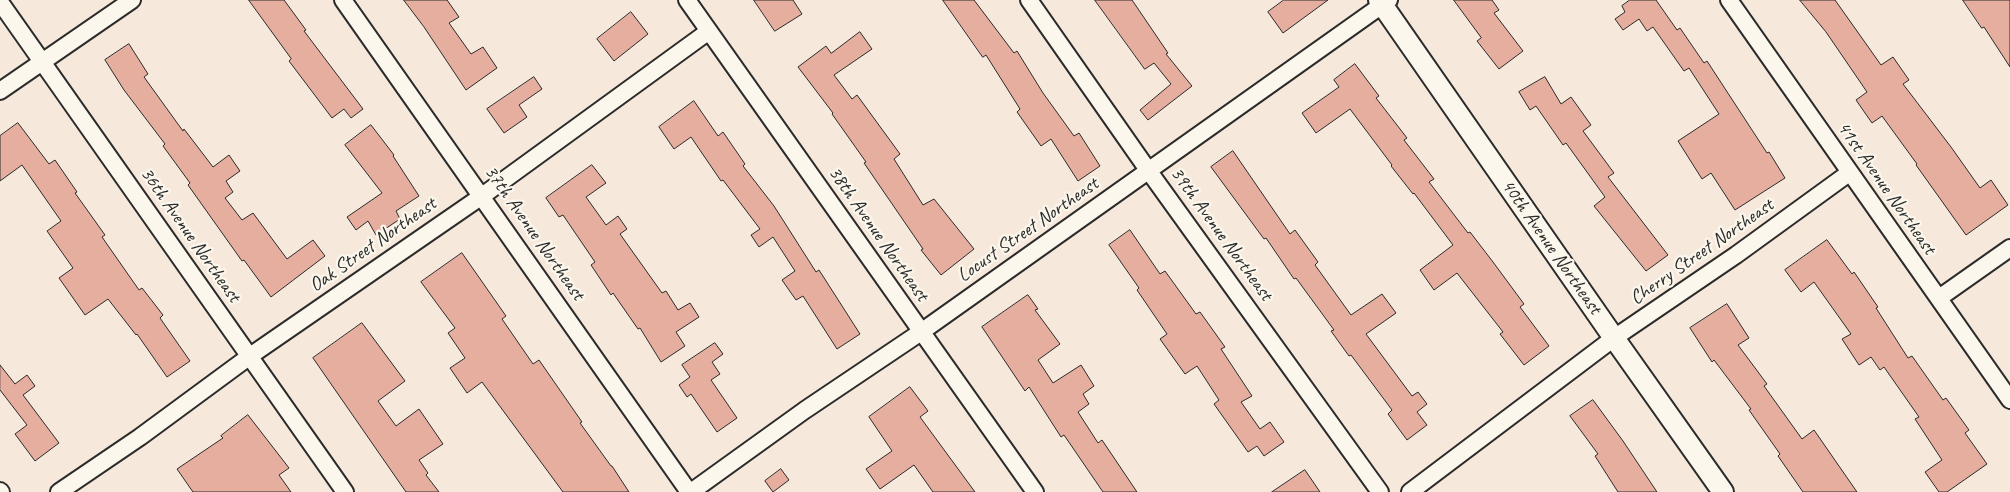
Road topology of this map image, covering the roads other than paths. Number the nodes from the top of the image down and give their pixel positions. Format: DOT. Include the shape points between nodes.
graph roads {
  1 [pos="132,0"];
  2 [pos="343,0"];
  3 [pos="687,0"];
  4 [pos="1029,0"];
  5 [pos="1729,0"];
  6 [pos="0,2"];
  7 [pos="1384,2"];
  8 [pos="709,31"];
  9 [pos="42,62"];
  10 [pos="0,91"];
  11 [pos="1148,170"];
  12 [pos="1850,172"];
  13 [pos="482,196"];
  14 [pos="2010,248"];
  15 [pos="1939,298"];
  16 [pos="921,332"];
  17 [pos="1614,338"];
  18 [pos="250,356"];
  19 [pos="2010,400"];
  20 [pos="59,492"];
  21 [pos="345,492"];
  22 [pos="690,492"];
  23 [pos="1035,492"];
  24 [pos="1380,492"];
  25 [pos="1410,492"];
  26 [pos="1724,492"];
  1 -- 9 [label="street"];
  2 -- 13 [label="street, 37th Avenue Northeast"];
  3 -- 8 [label="street, 38th Avenue Northeast"];
  4 -- 11 [label="street, 39th Avenue Northeast"];
  5 -- 12 [label="street, 41st Avenue Northeast"];
  6 -- 9 [label="street, 36th Avenue Northeast"];
  7 -- 11 [label="street, Locust Street Northeast"];
  7 -- 17 [label="street, 40th Avenue Northeast"];
  8 -- 13 [label="street, Oak Street Northeast"];
  8 -- 16 [label="street, 38th Avenue Northeast"];
  9 -- 10 [label="street"];
  9 -- 18 [label="street, 36th Avenue Northeast"];
  11 -- 16 [label="street, Locust Street Northeast"];
  11 -- 24 [label="street, 39th Avenue Northeast"];
  12 -- 15 [label="street, 41st Avenue Northeast"];
  12 -- 17 [label="street, Cherry Street Northeast"];
  13 -- 18 [label="street, Oak Street Northeast"];
  13 -- 22 [label="street, 37th Avenue Northeast"];
  14 -- 15 [label="street"];
  15 -- 19 [label="street, 41st Avenue Northeast"];
  16 -- 22 [label="street, Locust Street Northeast"];
  16 -- 23 [label="street, 38th Avenue Northeast"];
  17 -- 25 [label="street, Cherry Street Northeast"];
  17 -- 26 [label="street, 40th Avenue Northeast"];
  18 -- 20 [label="street, Oak Street Northeast"];
  18 -- 21 [label="street, 36th Avenue Northeast"];
}
